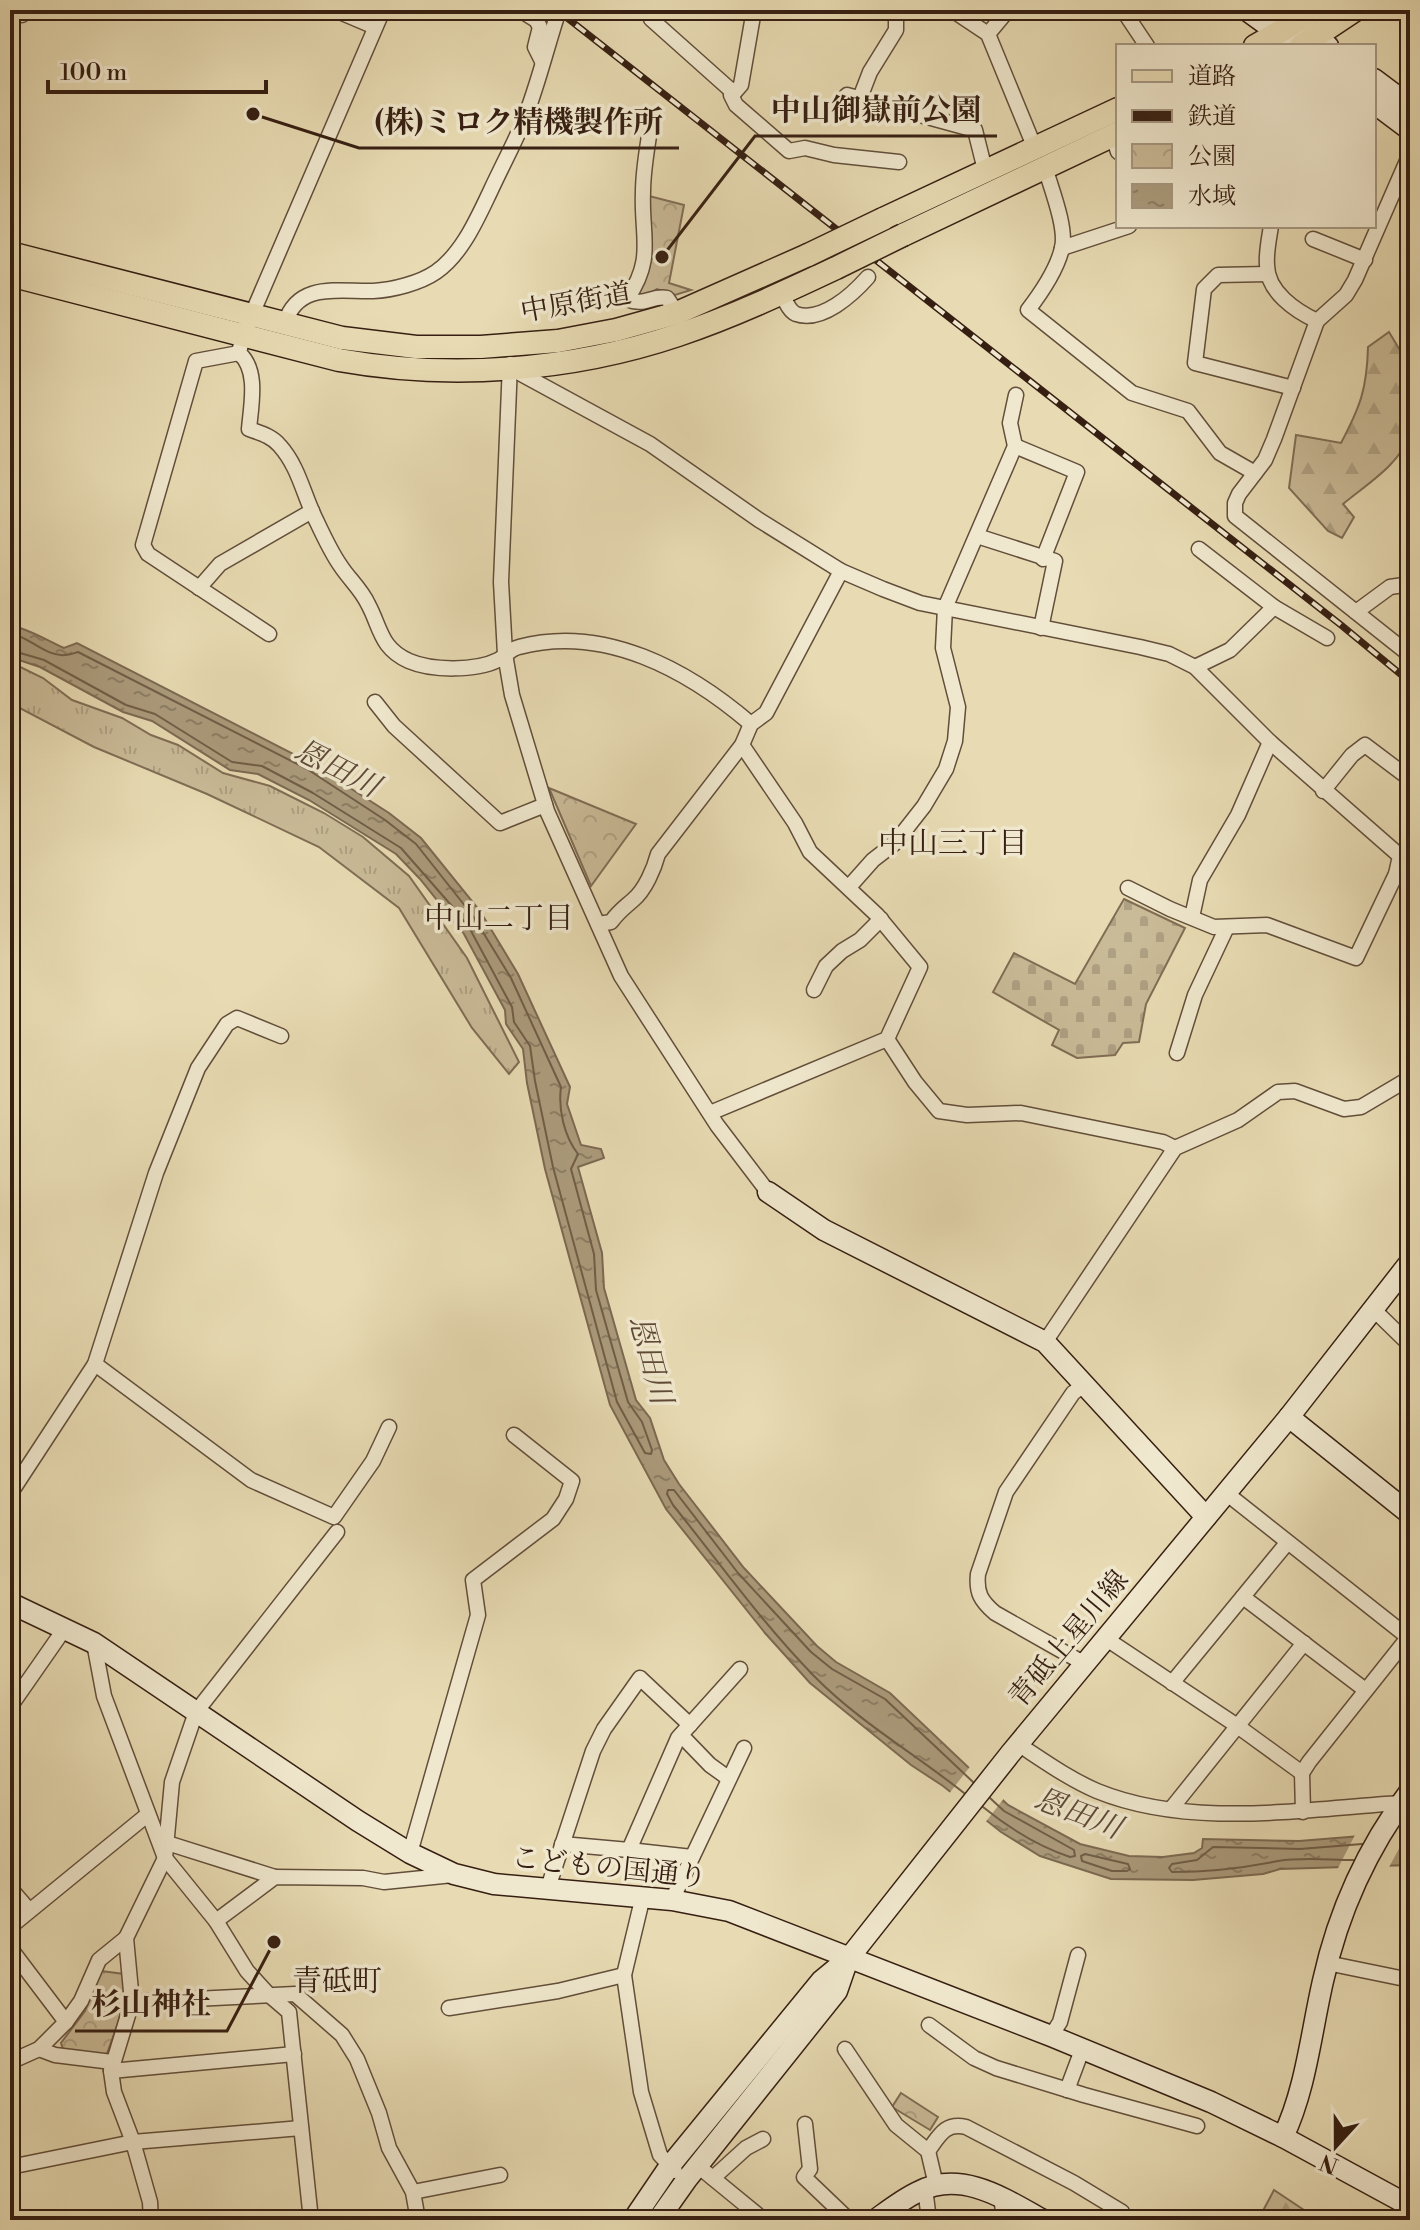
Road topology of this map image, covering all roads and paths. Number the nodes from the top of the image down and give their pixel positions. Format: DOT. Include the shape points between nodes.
graph roads {
  1 [pos="335,10"];
  2 [pos="383,10"];
  3 [pos="520,10"];
  4 [pos="559,10"];
  5 [pos="649,10"];
  6 [pos="754,10"];
  7 [pos="896,10"];
  8 [pos="952,10"];
  9 [pos="1008,10"];
  10 [pos="1123,10"];
  11 [pos="1246,10"];
  12 [pos="1317,10"];
  13 [pos="1355,10"];
  14 [pos="375,27"];
  15 [pos="988,34"];
  16 [pos="1300,35"];
  17 [pos="1146,44"];
  18 [pos="1263,44"];
  19 [pos="542,61"];
  20 [pos="1376,80"];
  21 [pos="734,93"];
  22 [pos="1376,104"];
  23 [pos="1410,106"];
  24 [pos="1116,110"];
  25 [pos="1410,130"];
  26 [pos="649,136"];
  27 [pos="1116,140"];
  28 [pos="1034,146"];
  29 [pos="1410,154"];
  30 [pos="899,162"];
  31 [pos="1045,167"];
  32 [pos="985,170"];
  33 [pos="1123,228"];
  34 [pos="1271,228"];
  35 [pos="1313,239"];
  36 [pos="1062,248"];
  37 [pos="10,253"];
  38 [pos="1365,260"];
  39 [pos="1268,274"];
  40 [pos="10,275"];
  41 [pos="868,277"];
  42 [pos="781,293"];
  43 [pos="677,313"];
  44 [pos="1317,321"];
  45 [pos="285,323"];
  46 [pos="245,334"];
  47 [pos="508,345"];
  48 [pos="510,368"];
  49 [pos="1293,388"];
  50 [pos="1016,395"];
  51 [pos="1015,446"];
  52 [pos="1255,473"];
  53 [pos="312,511"];
  54 [pos="977,536"];
  55 [pos="1199,549"];
  56 [pos="1043,559"];
  57 [pos="841,571"];
  58 [pos="1410,584"];
  59 [pos="199,588"];
  60 [pos="1274,607"];
  61 [pos="945,608"];
  62 [pos="1356,612"];
  63 [pos="1041,628"];
  64 [pos="269,634"];
  65 [pos="1327,638"];
  66 [pos="505,654"];
  67 [pos="1410,655"];
  68 [pos="1195,667"];
  69 [pos="375,702"];
  70 [pos="751,724"];
  71 [pos="1270,742"];
  72 [pos="742,745"];
  73 [pos="1410,779"];
  74 [pos="1323,791"];
  75 [pos="545,805"];
  76 [pos="1410,843"];
  77 [pos="1400,856"];
  78 [pos="1396,874"];
  79 [pos="1410,884"];
  80 [pos="849,887"];
  81 [pos="1128,888"];
  82 [pos="1192,917"];
  83 [pos="881,919"];
  84 [pos="598,924"];
  85 [pos="1227,927"];
  86 [pos="814,990"];
  87 [pos="281,1036"];
  88 [pos="887,1039"];
  89 [pos="1177,1053"];
  90 [pos="1410,1078"];
  91 [pos="710,1113"];
  92 [pos="1175,1148"];
  93 [pos="768,1192"];
  94 [pos="1410,1262"];
  95 [pos="1410,1284"];
  96 [pos="1377,1312"];
  97 [pos="1045,1342"];
  98 [pos="1410,1345"];
  99 [pos="95,1364"];
  100 [pos="1084,1385"];
  101 [pos="1289,1417"];
  102 [pos="389,1427"];
  103 [pos="514,1435"];
  104 [pos="1226,1493"];
  105 [pos="10,1494"];
  106 [pos="1410,1514"];
  107 [pos="1206,1517"];
  108 [pos="337,1532"];
  109 [pos="1287,1543"];
  110 [pos="1243,1597"];
  111 [pos="10,1603"];
  112 [pos="65,1628"];
  113 [pos="1409,1636"];
  114 [pos="1105,1638"];
  115 [pos="94,1643"];
  116 [pos="1304,1643"];
  117 [pos="1085,1664"];
  118 [pos="740,1669"];
  119 [pos="1172,1683"];
  120 [pos="1364,1689"];
  121 [pos="10,1707"];
  122 [pos="196,1712"];
  123 [pos="1236,1725"];
  124 [pos="685,1730"];
  125 [pos="744,1748"];
  126 [pos="1014,1749"];
  127 [pos="1302,1773"];
  128 [pos="728,1778"];
  129 [pos="1405,1801"];
  130 [pos="1171,1809"];
  131 [pos="1303,1812"];
  132 [pos="147,1815"];
  133 [pos="164,1842"];
  134 [pos="562,1844"];
  135 [pos="629,1850"];
  136 [pos="410,1853"];
  137 [pos="692,1857"];
  138 [pos="165,1858"];
  139 [pos="454,1874"];
  140 [pos="275,1877"];
  141 [pos="10,1888"];
  142 [pos="548,1888"];
  143 [pos="643,1896"];
  144 [pos="672,1900"];
  145 [pos="29,1910"];
  146 [pos="216,1921"];
  147 [pos="10,1927"];
  148 [pos="126,1938"];
  149 [pos="10,1948"];
  150 [pos="1078,1955"];
  151 [pos="849,1958"];
  152 [pos="1327,1963"];
  153 [pos="624,1975"];
  154 [pos="1410,1980"];
  155 [pos="268,1994"];
  156 [pos="132,2002"];
  157 [pos="449,2008"];
  158 [pos="66,2022"];
  159 [pos="929,2025"];
  160 [pos="1051,2036"];
  161 [pos="39,2049"];
  162 [pos="845,2049"];
  163 [pos="1082,2050"];
  164 [pos="294,2054"];
  165 [pos="10,2062"];
  166 [pos="112,2067"];
  167 [pos="1067,2090"];
  168 [pos="805,2124"];
  169 [pos="1197,2126"];
  170 [pos="301,2128"];
  171 [pos="1283,2137"];
  172 [pos="763,2139"];
  173 [pos="133,2142"];
  174 [pos="928,2151"];
  175 [pos="10,2167"];
  176 [pos="669,2167"];
  177 [pos="699,2174"];
  178 [pos="500,2175"];
  179 [pos="931,2187"];
  180 [pos="413,2192"];
  181 [pos="1001,2196"];
  182 [pos="1410,2206"];
  183 [pos="151,2220"];
  184 [pos="311,2220"];
  185 [pos="418,2220"];
  186 [pos="633,2220"];
  187 [pos="658,2220"];
  188 [pos="764,2220"];
  189 [pos="849,2220"];
  190 [pos="875,2220"];
  191 [pos="929,2220"];
  192 [pos="1004,2220"];
  193 [pos="1043,2220"];
  194 [pos="1117,2220"];
  1 -- 14 [label="street"];
  2 -- 14 [label="street"];
  3 -- 19 [label="street" via="540,27 535,47"];
  4 -- 19 [label="street"];
  5 -- 21 [label="street" via="651,19"];
  6 -- 21 [label="street" via="741,85"];
  7 -- 32 [label="street" via="896,30 854,96 975,130"];
  8 -- 15 [label="street"];
  9 -- 15 [label="street"];
  10 -- 17 [label="street"];
  11 -- 16 [label="main road"];
  12 -- 16 [label="main road"];
  13 -- 16 [label="main road"];
  14 -- 46 [label="street"];
  15 -- 28 [label="street"];
  16 -- 18 [label="main road"];
  19 -- 45 [label="street" via="524,120 482,209 452,257 437,271 399,286 327,289 293,307"];
  20 -- 23 [label="main road"];
  21 -- 30 [label="street" via="736,105 789,151 805,148"];
  22 -- 25 [label="main road"];
  24 -- 28 [label="main road, 中原街道"];
  26 -- 43 [label="street" via="643,191 646,258 627,299 638,304 667,298"];
  27 -- 31 [label="main road, 中原街道"];
  28 -- 32 [label="main road, 中原街道"];
  29 -- 38 [label="street"];
  31 -- 36 [label="street"];
  31 -- 42 [label="main road, 中原街道, bridge"];
  32 -- 43 [label="main road, 中原街道, bridge"];
  33 -- 36 [label="street"];
  34 -- 39 [label="street"];
  35 -- 38 [label="street"];
  36 -- 52 [label="street" via="1043,291 1028,310 1132,393 1188,411 1220,453"];
  37 -- 46 [label="main road, 中原街道"];
  38 -- 44 [label="street" via="1346,295"];
  39 -- 44 [label="street" via="1283,300"];
  39 -- 49 [label="street" via="1218,275 1204,289 1195,363"];
  40 -- 46 [label="main road, 中原街道"];
  41 -- 42 [label="street" via="843,303 814,314 797,314"];
  42 -- 48 [label="main road, 中原街道" via="678,335 566,362"];
  43 -- 47 [label="main road, 中原街道" via="601,333"];
  44 -- 49 [label="street"];
  45 -- 46 [label="main road, 中原街道"];
  45 -- 47 [label="main road, 中原街道" via="385,344"];
  46 -- 48 [label="main road, 中原街道" via="363,364"];
  46 -- 53 [label="street" via="252,385 249,429 280,445"];
  46 -- 59 [label="street" via="196,361 143,545 148,554"];
  47 -- 48 [label="street"];
  48 -- 57 [label="street" via="650,444"];
  48 -- 66 [label="street" via="501,582"];
  49 -- 52 [label="street"];
  50 -- 51 [label="street" via="1010,423"];
  51 -- 54 [label="street"];
  51 -- 56 [label="street" via="1077,472"];
  52 -- 62 [label="street" via="1239,494 1235,516"];
  53 -- 59 [label="street" via="220,564"];
  53 -- 66 [label="street" via="388,646 410,661 458,669"];
  54 -- 56 [label="street"];
  54 -- 61 [label="street"];
  55 -- 60 [label="street"];
  56 -- 63 [label="street" via="1055,561"];
  57 -- 61 [label="street"];
  57 -- 70 [label="street" via="766,713"];
  58 -- 62 [label="street" via="1390,587"];
  59 -- 64 [label="street"];
  60 -- 65 [label="street"];
  60 -- 68 [label="street" via="1230,650"];
  61 -- 63 [label="street"];
  61 -- 80 [label="street" via="943,648 958,707 946,769 895,843"];
  62 -- 67 [label="street"];
  63 -- 68 [label="street" via="1169,654"];
  66 -- 70 [label="street" via="516,647 573,640 601,644 677,670"];
  66 -- 75 [label="street"];
  68 -- 71 [label="street"];
  69 -- 75 [label="street" via="394,726 500,823"];
  70 -- 72 [label="street"];
  71 -- 74 [label="street"];
  71 -- 82 [label="street" via="1238,815 1200,880"];
  72 -- 80 [label="street" via="810,852"];
  72 -- 84 [label="street" via="658,854 633,900 611,922"];
  73 -- 74 [label="street" via="1365,745"];
  74 -- 77 [label="street"];
  75 -- 84 [label="street"];
  76 -- 77 [label="street"];
  77 -- 78 [label="street"];
  78 -- 79 [label="street"];
  78 -- 85 [label="street" via="1356,958 1267,925"];
  80 -- 83 [label="street"];
  81 -- 82 [label="street"];
  82 -- 85 [label="street"];
  83 -- 86 [label="street" via="826,966"];
  83 -- 88 [label="street" via="920,967"];
  84 -- 91 [label="street" via="621,976"];
  85 -- 89 [label="street" via="1195,995"];
  87 -- 99 [label="street" via="237,1018 227,1024 198,1068 156,1173"];
  88 -- 91 [label="street"];
  88 -- 92 [label="street" via="939,1111 1021,1113"];
  90 -- 92 [label="street" via="1361,1107 1344,1109 1295,1091 1278,1092 1238,1120"];
  91 -- 93 [label="street"];
  92 -- 97 [label="street"];
  93 -- 97 [label="main road" via="824,1230"];
  94 -- 96 [label="main road, 青砥上星川線"];
  95 -- 96 [label="main road, 青砥上星川線"];
  96 -- 98 [label="street"];
  96 -- 101 [label="main road, 青砥上星川線"];
  97 -- 100 [label="main road"];
  99 -- 102 [label="street" via="251,1480 334,1517 373,1461"];
  99 -- 105 [label="street"];
  100 -- 107 [label="main road"];
  100 -- 117 [label="street" via="1073,1393 1006,1492 977,1584 983,1603 995,1613"];
  101 -- 104 [label="main road, 青砥上星川線"];
  101 -- 106 [label="main road"];
  103 -- 136 [label="street" via="572,1481 553,1519 473,1580 478,1615"];
  104 -- 107 [label="main road, 青砥上星川線"];
  104 -- 109 [label="street"];
  107 -- 114 [label="main road, 青砥上星川線"];
  108 -- 122 [label="street"];
  109 -- 110 [label="street"];
  109 -- 113 [label="street"];
  110 -- 116 [label="street"];
  110 -- 119 [label="street"];
  111 -- 112 [label="main road, こどもの国通り"];
  112 -- 115 [label="main road, こどもの国通り"];
  112 -- 121 [label="street"];
  113 -- 120 [label="street"];
  114 -- 117 [label="main road, 青砥上星川線"];
  114 -- 119 [label="street"];
  115 -- 122 [label="main road, こどもの国通り"];
  115 -- 132 [label="street" via="104,1696"];
  116 -- 120 [label="street"];
  116 -- 123 [label="street"];
  117 -- 126 [label="main road, 青砥上星川線"];
  118 -- 124 [label="street"];
  119 -- 123 [label="street"];
  120 -- 127 [label="street"];
  122 -- 133 [label="street" via="172,1782"];
  122 -- 136 [label="main road, こどもの国通り"];
  123 -- 127 [label="street"];
  123 -- 130 [label="street"];
  124 -- 128 [label="street" via="710,1765"];
  124 -- 134 [label="street" via="640,1678 593,1751"];
  124 -- 135 [label="street"];
  125 -- 128 [label="street"];
  126 -- 130 [label="street" via="1101,1792"];
  126 -- 151 [label="main road, 青砥上星川線"];
  127 -- 131 [label="street"];
  128 -- 137 [label="street"];
  129 -- 131 [label="street"];
  129 -- 152 [label="main road" via="1378,1840 1345,1907"];
  130 -- 131 [label="street"];
  132 -- 138 [label="street"];
  132 -- 145 [label="street"];
  133 -- 138 [label="street"];
  133 -- 140 [label="street"];
  134 -- 135 [label="street"];
  134 -- 142 [label="street"];
  135 -- 137 [label="street"];
  136 -- 139 [label="main road, こどもの国通り"];
  137 -- 144 [label="street"];
  138 -- 146 [label="street"];
  138 -- 148 [label="street"];
  139 -- 140 [label="street" via="384,1882"];
  139 -- 142 [label="main road, こどもの国通り"];
  140 -- 146 [label="street"];
  141 -- 145 [label="street"];
  142 -- 143 [label="main road, こどもの国通り"];
  143 -- 144 [label="main road, こどもの国通り"];
  143 -- 153 [label="street"];
  144 -- 151 [label="main road, こどもの国通り" via="729,1911"];
  145 -- 147 [label="street"];
  146 -- 155 [label="street"];
  148 -- 156 [label="street"];
  148 -- 158 [label="street" via="99,1960"];
  149 -- 158 [label="street"];
  150 -- 160 [label="street" via="1060,2022"];
  151 -- 160 [label="main road, こどもの国通り"];
  151 -- 176 [label="main road" via="821,1981"];
  151 -- 177 [label="main road" via="837,1991"];
  152 -- 154 [label="street"];
  152 -- 171 [label="main road" via="1296,2107"];
  153 -- 157 [label="street"];
  153 -- 176 [label="street" via="641,2092 660,2155"];
  155 -- 156 [label="street"];
  155 -- 164 [label="street" via="289,2012"];
  155 -- 180 [label="street" via="295,1994 342,2035"];
  156 -- 166 [label="street"];
  158 -- 161 [label="street"];
  159 -- 167 [label="street" via="983,2062"];
  160 -- 163 [label="main road, こどもの国通り"];
  161 -- 165 [label="street"];
  161 -- 166 [label="street"];
  162 -- 174 [label="street" via="896,2125"];
  163 -- 167 [label="street"];
  163 -- 171 [label="main road, こどもの国通り"];
  164 -- 166 [label="street"];
  164 -- 170 [label="street"];
  166 -- 173 [label="street" via="114,2092"];
  167 -- 169 [label="street"];
  168 -- 189 [label="street" via="810,2169 804,2177"];
  170 -- 173 [label="street"];
  170 -- 184 [label="street"];
  171 -- 182 [label="main road, こどもの国通り"];
  172 -- 177 [label="street"];
  173 -- 175 [label="street"];
  173 -- 183 [label="street"];
  174 -- 179 [label="street"];
  174 -- 194 [label="street" via="945,2128 966,2127 1122,2212"];
  176 -- 177 [label="street"];
  176 -- 186 [label="main road"];
  177 -- 187 [label="main road"];
  177 -- 188 [label="street"];
  178 -- 180 [label="street"];
  179 -- 181 [label="main road" via="960,2183"];
  179 -- 190 [label="main road"];
  179 -- 191 [label="street"];
  180 -- 185 [label="street"];
  181 -- 192 [label="street"];
  181 -- 193 [label="main road"];
}
